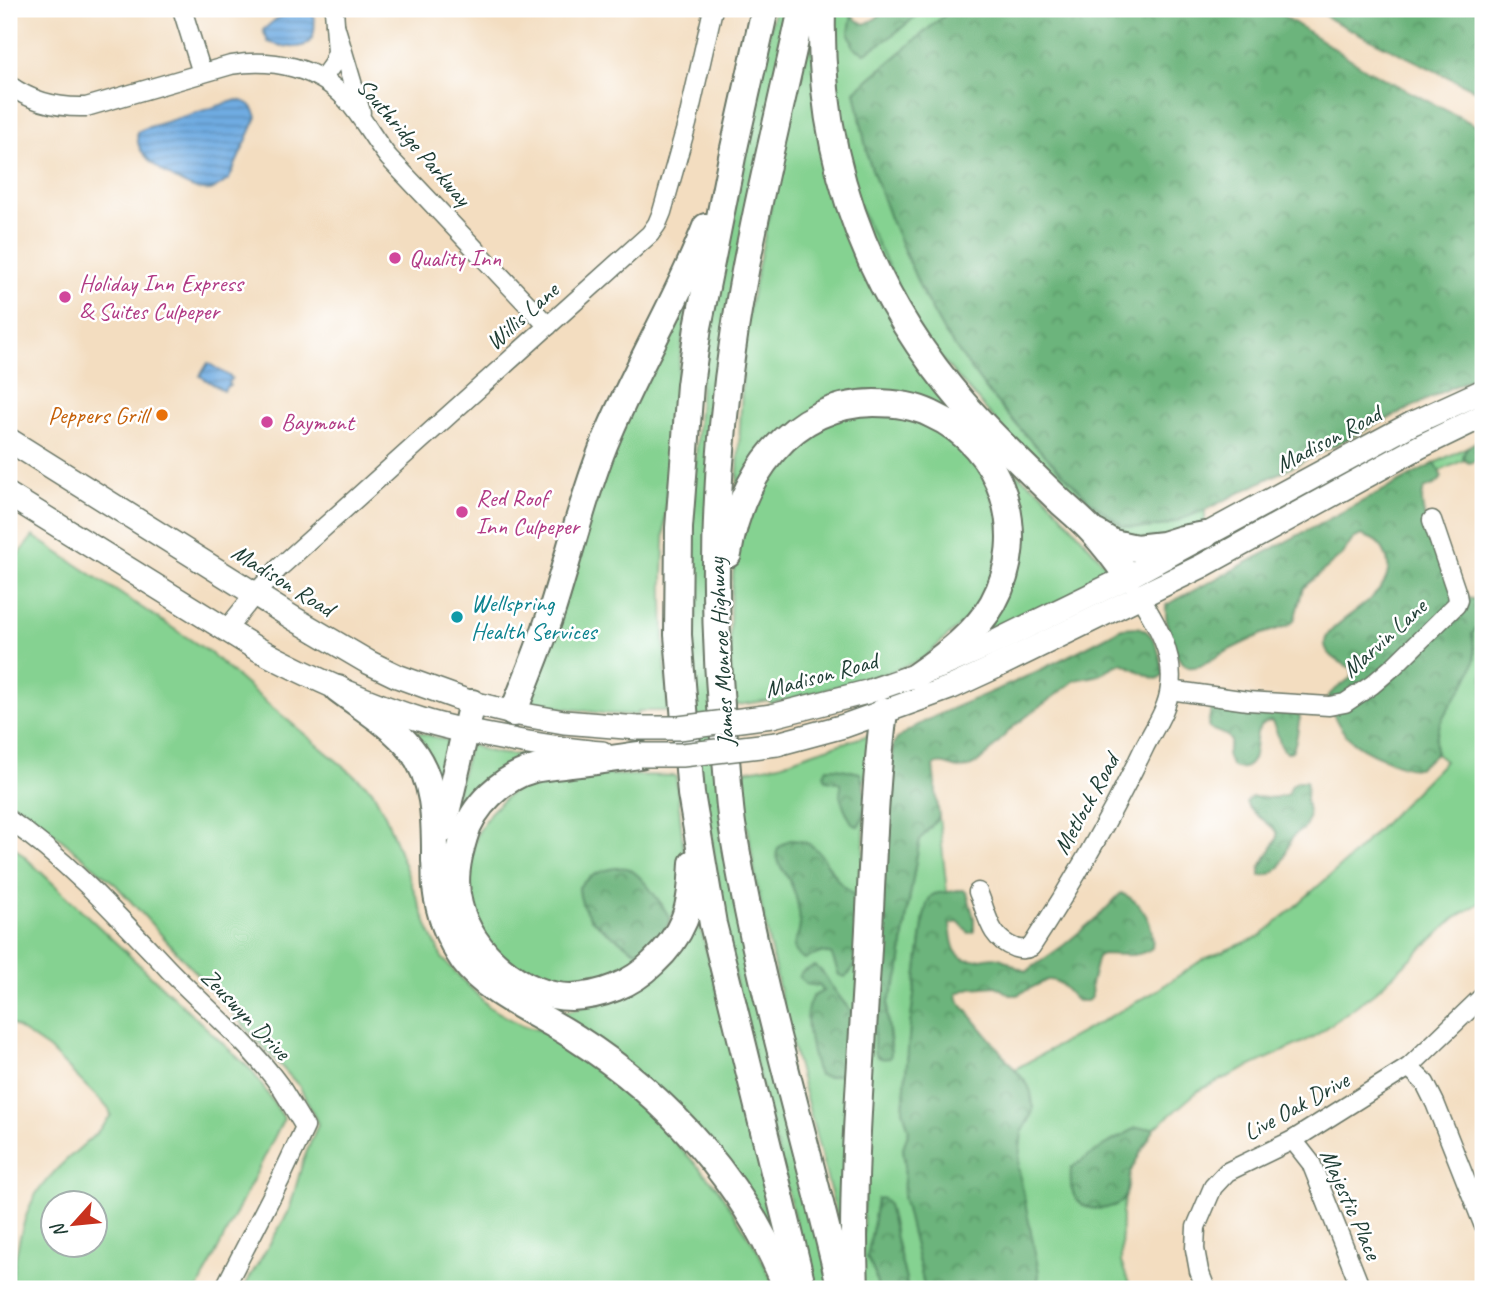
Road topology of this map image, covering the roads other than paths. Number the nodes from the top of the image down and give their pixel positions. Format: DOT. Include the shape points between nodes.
graph roads {
  1 [pos="182,9"];
  2 [pos="713,9"];
  3 [pos="765,9"];
  4 [pos="802,9"];
  5 [pos="822,9"];
  6 [pos="334,17"];
  7 [pos="202,73"];
  8 [pos="322,79"];
  9 [pos="9,85"];
  10 [pos="366,126"];
  11 [pos="732,156"];
  12 [pos="548,326"];
  13 [pos="1483,391"];
  14 [pos="1483,416"];
  15 [pos="9,440"];
  16 [pos="9,495"];
  17 [pos="1433,520"];
  18 [pos="1092,531"];
  19 [pos="1205,535"];
  20 [pos="1134,587"];
  21 [pos="255,594"];
  22 [pos="226,630"];
  23 [pos="717,667"];
  24 [pos="916,676"];
  25 [pos="338,689"];
  26 [pos="1170,690"];
  27 [pos="472,703"];
  28 [pos="884,712"];
  29 [pos="513,713"];
  30 [pos="466,732"];
  31 [pos="640,755"];
  32 [pos="695,819"];
  33 [pos="9,820"];
  34 [pos="435,862"];
  35 [pos="978,892"];
  36 [pos="1483,996"];
  37 [pos="1409,1067"];
  38 [pos="1293,1140"];
  39 [pos="1483,1224"];
  40 [pos="224,1289"];
  41 [pos="787,1289"];
  42 [pos="803,1289"];
  43 [pos="841,1289"];
  44 [pos="855,1289"];
  45 [pos="1206,1289"];
  46 [pos="1361,1289"];
  1 -- 7 [label="street"];
  2 -- 12 [label="street, Willis Lane" via="687,124 657,224"];
  3 -- 11 [label="highway, James Monroe Highway"];
  4 -- 23 [label="highway, James Monroe Highway" via="735,331 718,475"];
  5 -- 18 [label="highway" via="823,78 835,157 875,271 908,328 964,403"];
  6 -- 8 [label="street" via="337,52"];
  6 -- 10 [label="street"];
  7 -- 8 [label="street, Southridge Parkway" via="263,62 284,64"];
  7 -- 9 [label="street, Southridge Parkway" via="86,107 52,105"];
  8 -- 10 [label="street, Southridge Parkway" via="348,101"];
  10 -- 12 [label="street, Southridge Parkway" via="389,158"];
  11 -- 29 [label="highway" via="699,244 603,449 551,613"];
  11 -- 32 [label="highway, James Monroe Highway" via="698,327 679,528 678,635"];
  12 -- 21 [label="street, Willis Lane"];
  13 -- 19 [label="main road, Madison Road" via="1413,423"];
  14 -- 20 [label="main road, Madison Road" via="1202,566"];
  15 -- 21 [label="main road, Madison Road"];
  16 -- 22 [label="main road, Madison Road"];
  17 -- 26 [label="street, Marvin Lane" via="1457,594 1456,605 1394,666 1345,703 1248,701"];
  18 -- 19 [label="highway" via="1136,548"];
  18 -- 20 [label="highway"];
  19 -- 20 [label="main road, Madison Road"];
  20 -- 24 [label="main road, Madison Road"];
  20 -- 26 [label="street, Metlock Road" via="1163,639 1171,668"];
  20 -- 28 [label="main road, Madison Road" via="952,687"];
  21 -- 22 [label="street, Willis Lane"];
  21 -- 27 [label="main road, Madison Road" via="368,662"];
  22 -- 25 [label="main road, Madison Road"];
  23 -- 24 [label="highway" via="734,522 763,462 791,432 822,414 853,405 887,403 931,414 969,441 994,473 1011,524 1010,556 994,602 970,634"];
  23 -- 43 [label="highway, James Monroe Highway" via="732,824 755,943"];
  24 -- 29 [label="main road, Madison Road, bridge" via="772,716 679,728 564,722"];
  25 -- 30 [label="main road, Madison Road"];
  25 -- 34 [label="highway" via="413,751 433,804"];
  26 -- 35 [label="street, Metlock Road" via="1136,766 1031,947 1019,950 997,937"];
  27 -- 29 [label="main road, Madison Road"];
  27 -- 30 [label="highway"];
  28 -- 31 [label="main road, Madison Road, bridge" via="777,744"];
  28 -- 44 [label="highway" via="859,1079"];
  30 -- 31 [label="main road, Madison Road" via="571,751"];
  30 -- 34 [label="highway"];
  31 -- 32 [label="highway" via="534,769 502,785 476,812 466,828 456,881 464,920 488,958 534,988 569,997 601,993 633,979 662,954 684,920"];
  32 -- 42 [label="highway, James Monroe Highway" via="713,924"];
  33 -- 40 [label="street, Zeuswyn Drive" via="78,875 250,1051 279,1085 305,1128"];
  34 -- 41 [label="highway" via="441,914 466,964 498,992 619,1067 671,1114 735,1191"];
  36 -- 37 [label="street, Live Oak Drive"];
  37 -- 38 [label="street, Live Oak Drive"];
  37 -- 39 [label="street" via="1425,1083 1435,1103"];
  38 -- 45 [label="street, Live Oak Drive" via="1227,1172 1213,1187 1196,1227 1195,1249"];
  38 -- 46 [label="street, Majestic Place" via="1311,1163"];
}
